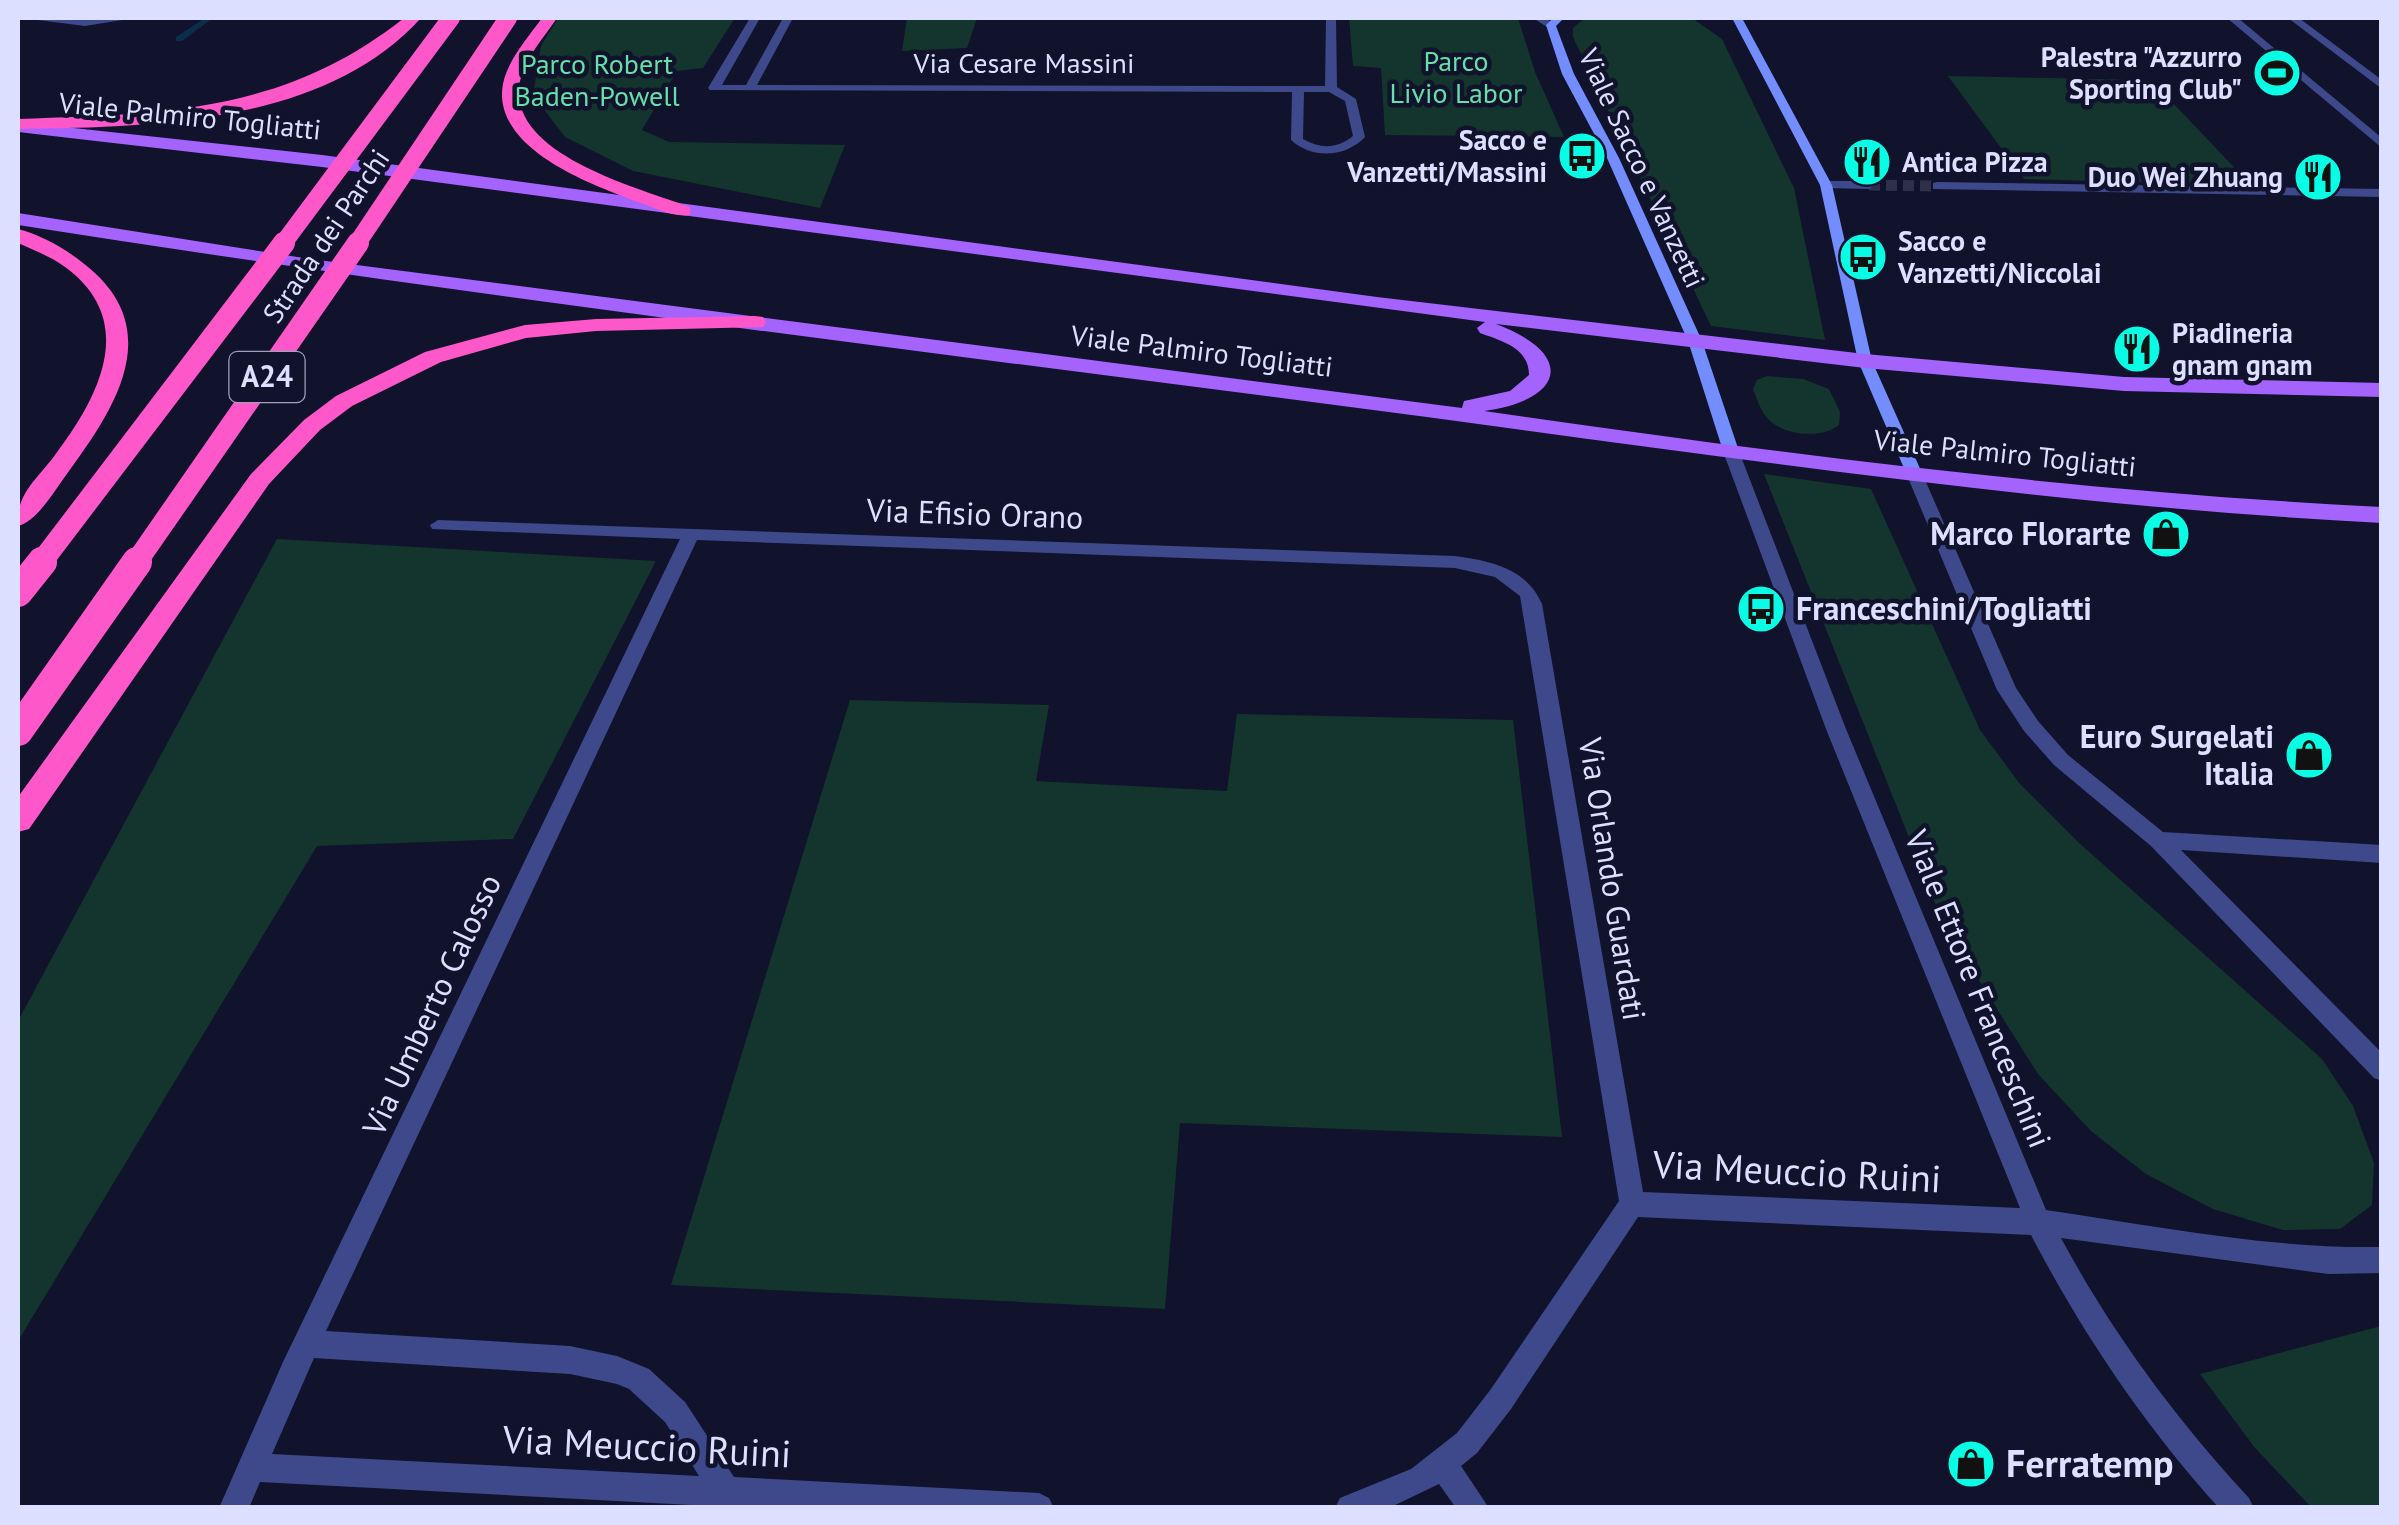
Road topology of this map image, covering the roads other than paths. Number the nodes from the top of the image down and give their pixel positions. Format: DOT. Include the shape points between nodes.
graph roads {
  1 [pos="26,18"];
  2 [pos="130,18"];
  3 [pos="413,18"];
  4 [pos="451,18"];
  5 [pos="508,18"];
  6 [pos="549,18"];
  7 [pos="755,18"];
  8 [pos="788,18"];
  9 [pos="1331,18"];
  10 [pos="1538,18"];
  11 [pos="1738,18"];
  12 [pos="2232,18"];
  13 [pos="2293,18"];
  14 [pos="1556,21"];
  15 [pos="2382,86"];
  16 [pos="750,88"];
  17 [pos="1332,89"];
  18 [pos="1298,90"];
  19 [pos="18,126"];
  20 [pos="2382,145"];
  21 [pos="1826,185"];
  22 [pos="1870,185"];
  23 [pos="1938,186"];
  24 [pos="2382,193"];
  25 [pos="684,211"];
  26 [pos="18,219"];
  27 [pos="18,234"];
  28 [pos="1377,304"];
  29 [pos="755,322"];
  30 [pos="1695,341"];
  31 [pos="1866,361"];
  32 [pos="2382,390"];
  33 [pos="1419,409"];
  34 [pos="1732,454"];
  35 [pos="1914,474"];
  36 [pos="2382,515"];
  37 [pos="18,518"];
  38 [pos="438,525"];
  39 [pos="692,533"];
  40 [pos="1507,575"];
  41 [pos="18,592"];
  42 [pos="18,730"];
  43 [pos="18,820"];
  44 [pos="2158,840"];
  45 [pos="2382,854"];
  46 [pos="2382,1070"];
  47 [pos="1632,1204"];
  48 [pos="2038,1222"];
  49 [pos="2382,1260"];
  50 [pos="307,1344"];
  51 [pos="1443,1466"];
  52 [pos="251,1467"];
  53 [pos="725,1490"];
  54 [pos="234,1508"];
  55 [pos="1039,1508"];
  56 [pos="1350,1508"];
  57 [pos="1474,1508"];
  58 [pos="2239,1508"];
  1 -- 2 [label="street"];
  3 -- 19 [label="highway" via="348,66 258,100 168,117"];
  4 -- 41 [label="highway, Strada dei Parchi / A24, bridge"];
  5 -- 42 [label="highway, Strada dei Parchi / A24, bridge" via="279,360"];
  6 -- 25 [label="highway" via="512,84 511,106 522,130 572,166"];
  7 -- 16 [label="street, Via Cesare Massini" via="714,88"];
  8 -- 16 [label="street"];
  9 -- 17 [label="street"];
  10 -- 14 [label="street"];
  11 -- 21 [label="street"];
  12 -- 20 [label="street"];
  13 -- 15 [label="street"];
  14 -- 30 [label="street, Viale Sacco e Vanzetti" via="1568,74"];
  16 -- 18 [label="street, Via Cesare Massini"];
  17 -- 18 [label="street, Via Cesare Massini"];
  17 -- 18 [label="street" via="1350,99 1359,137 1347,147 1324,150 1297,140"];
  19 -- 25 [label="main road, Viale Palmiro Togliatti"];
  21 -- 22 [label="street"];
  21 -- 31 [label="street"];
  23 -- 24 [label="street"];
  25 -- 28 [label="main road, Viale Palmiro Togliatti"];
  26 -- 29 [label="main road, Viale Palmiro Togliatti" via="310,265"];
  27 -- 37 [label="highway" via="72,260 98,284 115,316 121,350 92,421"];
  28 -- 30 [label="main road, Viale Palmiro Togliatti"];
  28 -- 33 [label="main road" via="1508,335 1539,357 1534,386 1516,400"];
  29 -- 33 [label="main road, Viale Palmiro Togliatti"];
  29 -- 43 [label="highway" via="579,325 508,336 416,364 334,408 260,480"];
  30 -- 31 [label="main road, Viale Palmiro Togliatti"];
  30 -- 34 [label="street, Viale Sacco e Vanzetti"];
  31 -- 32 [label="main road, Viale Palmiro Togliatti" via="2124,384"];
  31 -- 35 [label="street"];
  33 -- 34 [label="main road, Viale Palmiro Togliatti"];
  34 -- 35 [label="main road, Viale Palmiro Togliatti"];
  34 -- 48 [label="street, Viale Ettore Franceschini" via="1836,729"];
  35 -- 36 [label="main road, Viale Palmiro Togliatti" via="2221,507"];
  35 -- 44 [label="street" via="2020,712 2060,760"];
  38 -- 39 [label="street, Via Efisio Orano"];
  39 -- 40 [label="street, Via Efisio Orano" via="1456,562"];
  39 -- 50 [label="street, Via Umberto Calosso"];
  40 -- 47 [label="street, Via Orlando Guardati" via="1533,604"];
  44 -- 45 [label="street"];
  44 -- 46 [label="street"];
  47 -- 48 [label="street, Via Meuccio Ruini"];
  47 -- 51 [label="street, Via Meuccio Ruini" via="1501,1399"];
  48 -- 49 [label="street, Via Meuccio Ruini" via="2264,1254"];
  48 -- 58 [label="street, Viale Ettore Franceschini" via="2136,1384"];
  50 -- 52 [label="street, Via Umberto Calosso"];
  50 -- 53 [label="street" via="570,1360 618,1370 674,1412"];
  51 -- 56 [label="street, Via Meuccio Ruini"];
  51 -- 57 [label="street"];
  52 -- 53 [label="street, Via Meuccio Ruini"];
  52 -- 54 [label="street, Via Umberto Calosso"];
  53 -- 55 [label="street, Via Meuccio Ruini"];
}
